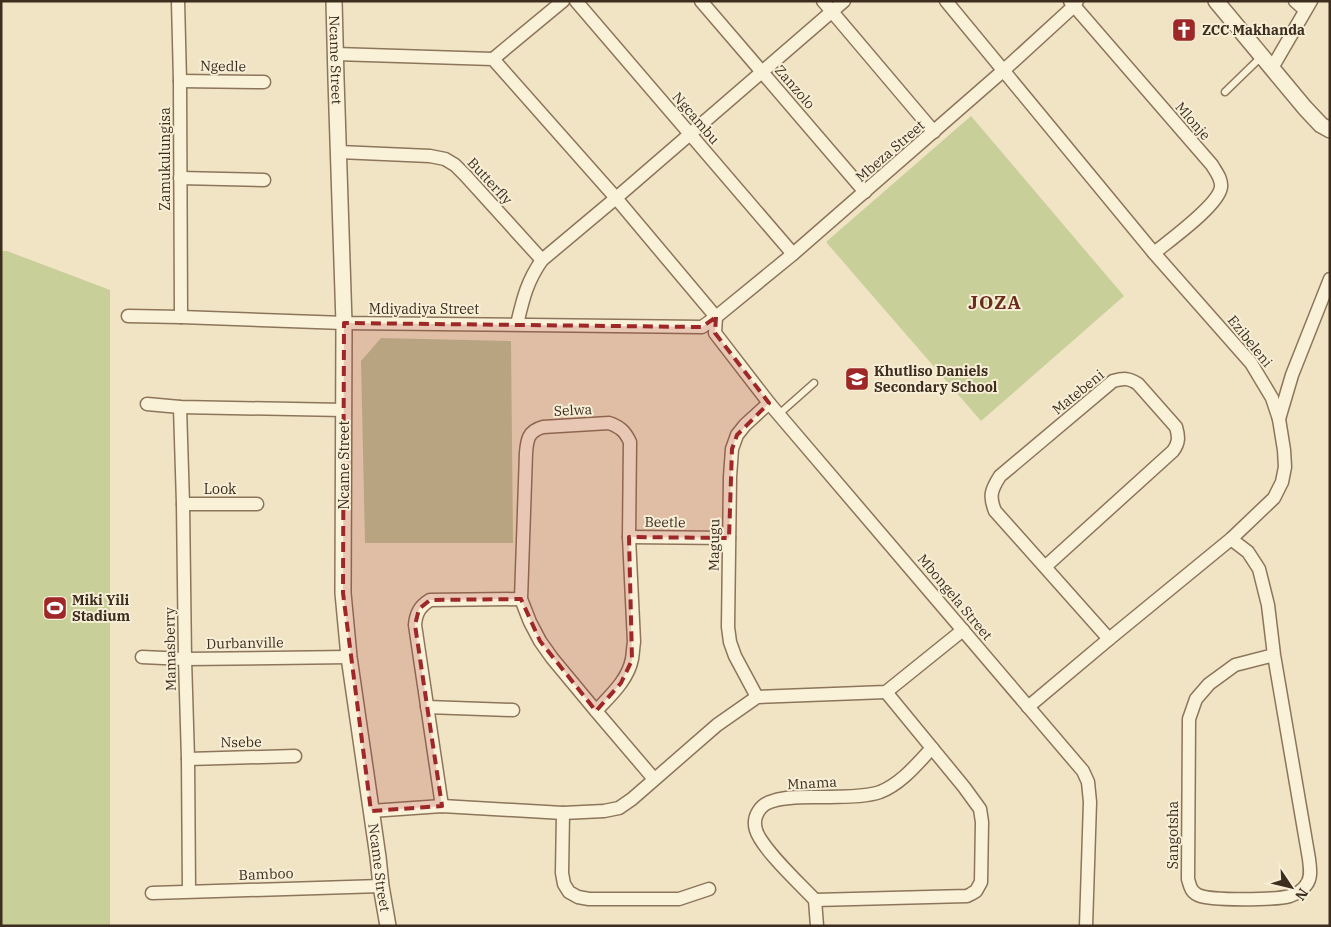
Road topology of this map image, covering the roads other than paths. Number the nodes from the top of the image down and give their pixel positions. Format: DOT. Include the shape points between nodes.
graph roads {
  1 [pos="178,1"];
  2 [pos="334,1"];
  3 [pos="563,1"];
  4 [pos="576,1"];
  5 [pos="702,1"];
  6 [pos="823,1"];
  7 [pos="844,1"];
  8 [pos="946,1"];
  9 [pos="1216,1"];
  10 [pos="1295,1"];
  11 [pos="1074,3"];
  12 [pos="1308,6"];
  13 [pos="832,12"];
  14 [pos="336,54"];
  15 [pos="493,59"];
  16 [pos="1267,62"];
  17 [pos="1004,70"];
  18 [pos="762,72"];
  19 [pos="180,81"];
  20 [pos="264,82"];
  21 [pos="1225,92"];
  22 [pos="1330,130"];
  23 [pos="934,132"];
  24 [pos="690,134"];
  25 [pos="339,152"];
  26 [pos="180,178"];
  27 [pos="264,180"];
  28 [pos="866,192"];
  29 [pos="616,198"];
  30 [pos="1154,253"];
  31 [pos="794,254"];
  32 [pos="542,260"];
  33 [pos="1330,279"];
  34 [pos="128,316"];
  35 [pos="181,317"];
  36 [pos="716,317"];
  37 [pos="344,323"];
  38 [pos="517,324"];
  39 [pos="814,383"];
  40 [pos="770,403"];
  41 [pos="147,404"];
  42 [pos="180,407"];
  43 [pos="344,410"];
  44 [pos="779,414"];
  45 [pos="1279,419"];
  46 [pos="183,504"];
  47 [pos="257,504"];
  48 [pos="629,537"];
  49 [pos="729,538"];
  50 [pos="1231,539"];
  51 [pos="1046,566"];
  52 [pos="521,599"];
  53 [pos="963,630"];
  54 [pos="1109,639"];
  55 [pos="1274,655"];
  56 [pos="142,657"];
  57 [pos="349,657"];
  58 [pos="185,659"];
  59 [pos="886,692"];
  60 [pos="757,696"];
  61 [pos="427,707"];
  62 [pos="1028,707"];
  63 [pos="513,710"];
  64 [pos="596,711"];
  65 [pos="932,748"];
  66 [pos="295,756"];
  67 [pos="188,759"];
  68 [pos="654,779"];
  69 [pos="442,806"];
  70 [pos="371,811"];
  71 [pos="563,813"];
  72 [pos="381,886"];
  73 [pos="709,889"];
  74 [pos="189,891"];
  75 [pos="152,893"];
  76 [pos="815,900"];
  77 [pos="388,926"];
  78 [pos="816,926"];
  79 [pos="1086,926"];
  1 -- 19 [label="street, Zamukulungisa"];
  2 -- 14 [label="street, Ncame Street"];
  3 -- 15 [label="street"];
  4 -- 24 [label="street, Ngcambu"];
  5 -- 18 [label="street, Zanzolo"];
  6 -- 13 [label="street"];
  7 -- 13 [label="street"];
  8 -- 17 [label="street, Ezibeleni"];
  9 -- 16 [label="street"];
  10 -- 12 [label="street"];
  11 -- 17 [label="street, Mbeza Street"];
  11 -- 30 [label="street, Mlonje" via="1219,176 1218,196 1208,208"];
  12 -- 16 [label="street"];
  13 -- 18 [label="street"];
  13 -- 23 [label="street"];
  14 -- 15 [label="street"];
  14 -- 25 [label="street, Ncame Street"];
  15 -- 29 [label="street"];
  16 -- 21 [label="lane"];
  16 -- 22 [label="street" via="1305,108"];
  17 -- 23 [label="street, Mbeza Street"];
  17 -- 30 [label="street, Ezibeleni"];
  18 -- 24 [label="street"];
  18 -- 28 [label="street, Zanzolo"];
  19 -- 20 [label="street, Ngedle"];
  19 -- 26 [label="street, Zamukulungisa"];
  23 -- 28 [label="street, Mbeza Street"];
  24 -- 29 [label="street"];
  24 -- 31 [label="street, Ngcambu"];
  25 -- 32 [label="street, Butterfly" via="445,159 465,175"];
  25 -- 37 [label="street, Ncame Street"];
  26 -- 27 [label="street"];
  26 -- 35 [label="street, Zamukulungisa"];
  28 -- 31 [label="street, Mbeza Street"];
  29 -- 32 [label="street"];
  29 -- 36 [label="street"];
  30 -- 45 [label="street, Ezibeleni" via="1252,363 1272,398"];
  31 -- 36 [label="street, Mbeza Street"];
  32 -- 38 [label="street" via="524,292"];
  33 -- 45 [label="street" via="1292,375"];
  34 -- 35 [label="street, Mdiyadiya Street"];
  35 -- 37 [label="street, Mdiyadiya Street"];
  36 -- 38 [label="street, Mdiyadiya Street" via="702,327"];
  36 -- 40 [label="street, Mbongela Street" via="715,333"];
  37 -- 38 [label="street, Mdiyadiya Street"];
  37 -- 43 [label="street, Ncame Street"];
  39 -- 44 [label="lane"];
  40 -- 44 [label="street, Mbongela Street"];
  40 -- 49 [label="street, Magugu" via="745,425 732,449"];
  41 -- 42 [label="street"];
  42 -- 43 [label="street"];
  42 -- 46 [label="street, Mamasberry"];
  43 -- 57 [label="street, Ncame Street" via="343,593"];
  44 -- 53 [label="street, Mbongela Street"];
  45 -- 50 [label="street, Ezibeleni" via="1285,467 1282,482 1274,498"];
  46 -- 47 [label="street, Look"];
  46 -- 58 [label="street, Mamasberry"];
  48 -- 49 [label="street, Beetle"];
  48 -- 52 [label="street, Selwa" via="630,442 625,432 610,423 536,429 527,441"];
  48 -- 64 [label="street, Selwa" via="632,660 621,683"];
  49 -- 60 [label="street, Magugu" via="730,642"];
  50 -- 54 [label="street, Ezibeleni"];
  50 -- 55 [label="street, Sangotsha" via="1248,552 1258,569 1268,605"];
  51 -- 51 [label="street, Matebeni" via="995,511 991,500 993,488 1000,476 1114,381 1130,379 1176,427 1178,444"];
  51 -- 54 [label="street, Matebeni"];
  52 -- 61 [label="street" via="430,600 419,609 415,625"];
  52 -- 64 [label="street, Selwa" via="540,641"];
  53 -- 59 [label="street"];
  53 -- 62 [label="street, Mbongela Street"];
  54 -- 62 [label="street, Ezibeleni"];
  55 -- 55 [label="street, Sangotsha" via="1310,878 1302,890 1290,896 1206,898 1195,894 1188,879 1189,720 1196,699 1209,684 1236,665"];
  56 -- 58 [label="street, Durbanville"];
  57 -- 58 [label="street, Durbanville"];
  57 -- 70 [label="street, Ncame Street"];
  58 -- 67 [label="street, Mamasberry"];
  59 -- 60 [label="street"];
  59 -- 65 [label="street"];
  60 -- 68 [label="street" via="717,725"];
  61 -- 63 [label="street"];
  61 -- 69 [label="street"];
  62 -- 79 [label="street, Mbongela Street" via="1074,759 1088,782"];
  64 -- 68 [label="street, Selwa"];
  65 -- 76 [label="street, Mnama" via="905,776 879,792 859,796 790,798 772,801 760,809 755,821 762,842"];
  65 -- 76 [label="street" via="980,809 982,869 976,891 967,896"];
  66 -- 67 [label="street, Nsebe"];
  67 -- 74 [label="street, Mamasberry"];
  68 -- 71 [label="street" via="619,808"];
  69 -- 70 [label="street"];
  69 -- 71 [label="street"];
  70 -- 72 [label="street, Ncame Street"];
  71 -- 73 [label="street" via="562,873 569,892 578,897 679,899"];
  72 -- 74 [label="street, Bamboo"];
  72 -- 77 [label="street, Ncame Street"];
  74 -- 75 [label="street, Bamboo"];
  76 -- 78 [label="street"];
}
